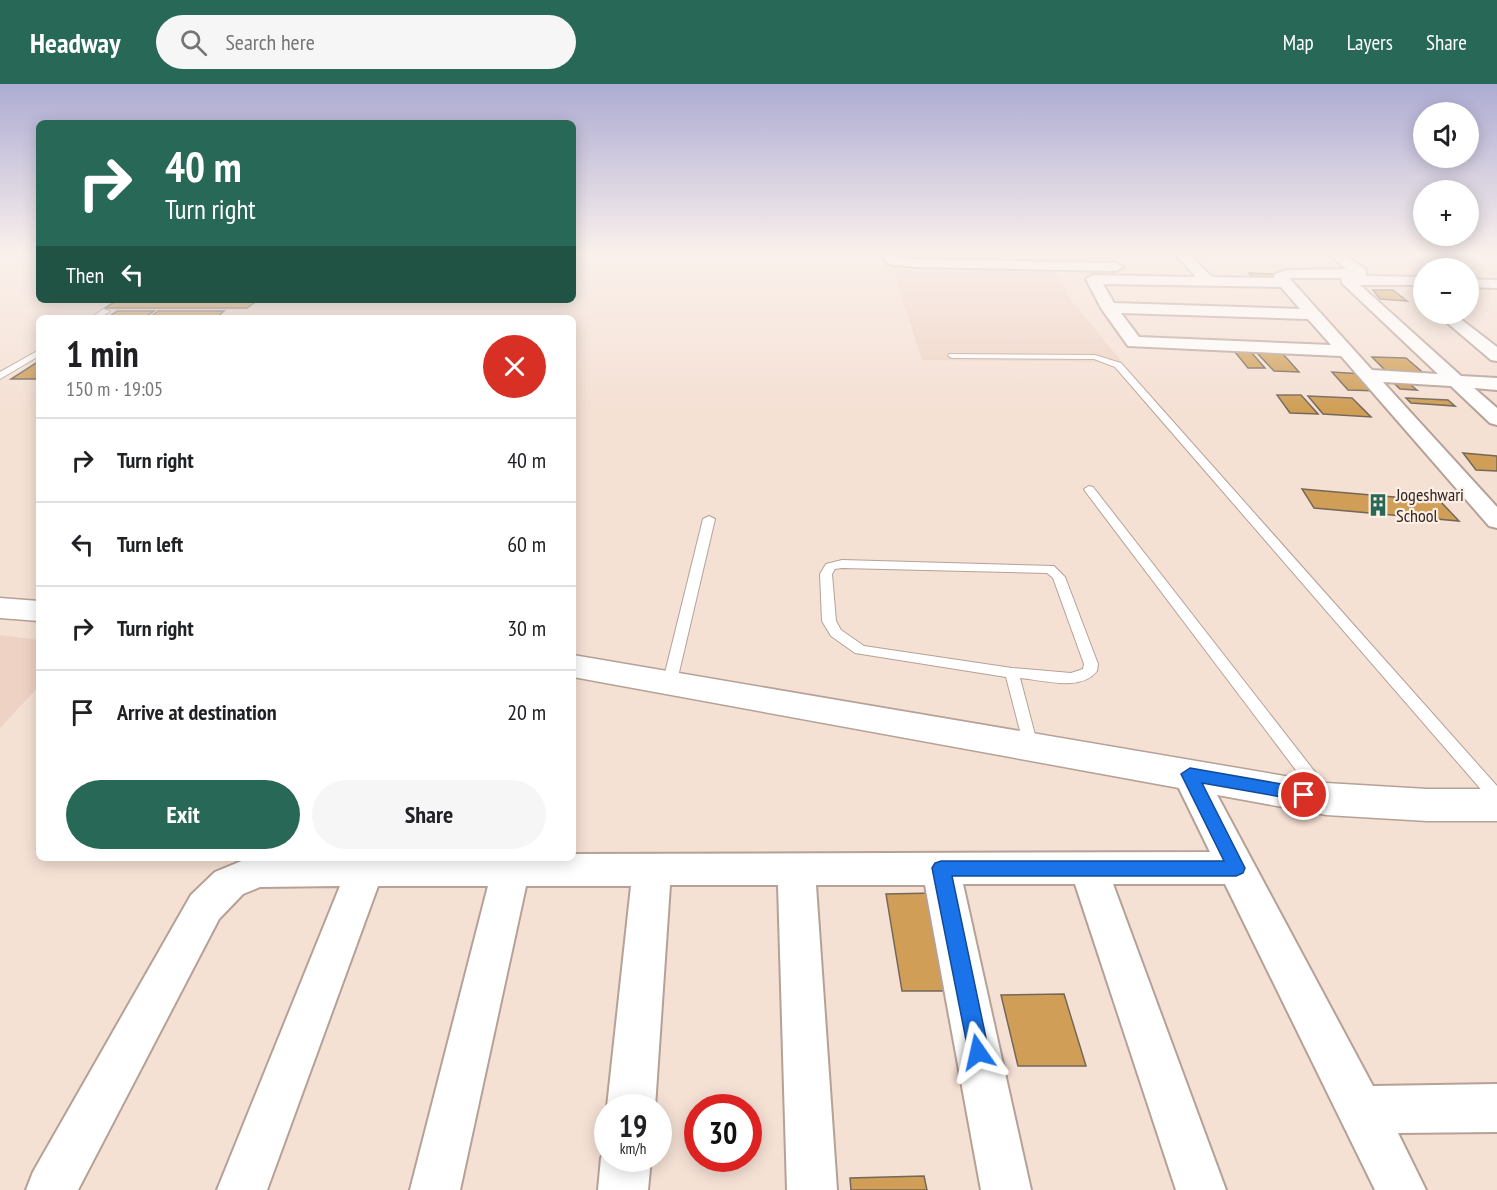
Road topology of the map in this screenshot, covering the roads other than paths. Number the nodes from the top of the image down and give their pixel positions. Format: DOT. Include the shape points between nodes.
graph roads {
  1 [pos="1308,307"];
  2 [pos="1375,307"];
  3 [pos="1109,308"];
  4 [pos="106,311"];
  5 [pos="1315,314"];
  6 [pos="100,315"];
  7 [pos="1457,324"];
  8 [pos="1348,351"];
  9 [pos="36,354"];
  10 [pos="952,356"];
  11 [pos="1497,356"];
  12 [pos="1368,375"];
  13 [pos="0,376"];
  14 [pos="1455,381"];
  15 [pos="1497,384"];
  16 [pos="1497,418"];
  17 [pos="1089,489"];
  18 [pos="709,519"];
  19 [pos="1497,521"];
  20 [pos="0,608"];
  21 [pos="36,612"];
  22 [pos="576,666"];
  23 [pos="1012,672"];
  24 [pos="670,681"];
  25 [pos="1030,746"];
  26 [pos="1190,774"];
  27 [pos="1497,797"];
  28 [pos="1326,799"];
  29 [pos="1497,805"];
  30 [pos="941,868"];
  31 [pos="1088,868"];
  32 [pos="1236,868"];
  33 [pos="366,869"];
  34 [pos="796,869"];
  35 [pos="511,870"];
  36 [pos="652,870"];
  37 [pos="632,1094"];
  38 [pos="1497,1108"];
  39 [pos="1360,1110"];
  40 [pos="625,1172"];
  41 [pos="51,1190"];
  42 [pos="242,1190"];
  43 [pos="435,1190"];
  44 [pos="623,1190"];
  45 [pos="812,1190"];
  46 [pos="1006,1190"];
  47 [pos="1200,1190"];
  48 [pos="1401,1190"];
  1 -- 5 [label="street"];
  2 -- 14 [label="street"];
  3 -- 5 [label="street"];
  3 -- 8 [label="street" via="1131,341 1138,344"];
  4 -- 6 [label="lane"];
  5 -- 8 [label="street"];
  7 -- 11 [label="street"];
  8 -- 12 [label="street"];
  9 -- 13 [label="lane"];
  10 -- 27 [label="lane" via="1095,357 1118,365"];
  12 -- 14 [label="street"];
  12 -- 19 [label="street"];
  14 -- 15 [label="street"];
  14 -- 16 [label="street"];
  17 -- 28 [label="lane"];
  18 -- 24 [label="lane"];
  20 -- 21 [label="main road"];
  22 -- 24 [label="main road"];
  23 -- 23 [label="lane" via="1071,678 1090,671 1087,653 1054,571 1042,567 842,564 827,570 829,621 850,645 869,653"];
  23 -- 25 [label="lane"];
  24 -- 25 [label="main road"];
  25 -- 26 [label="main road"];
  26 -- 28 [label="main road"];
  26 -- 32 [label="street"];
  28 -- 29 [label="main road"];
  30 -- 31 [label="street"];
  30 -- 34 [label="street"];
  30 -- 46 [label="street"];
  31 -- 32 [label="street"];
  31 -- 47 [label="street"];
  32 -- 39 [label="street"];
  33 -- 35 [label="street"];
  33 -- 41 [label="street" via="257,872 242,876 218,892 205,907"];
  33 -- 42 [label="street"];
  34 -- 36 [label="street"];
  34 -- 45 [label="street"];
  35 -- 36 [label="street"];
  35 -- 43 [label="street"];
  36 -- 37 [label="street"];
  38 -- 39 [label="street"];
  39 -- 48 [label="street"];
  40 -- 44 [label="street"];
}
